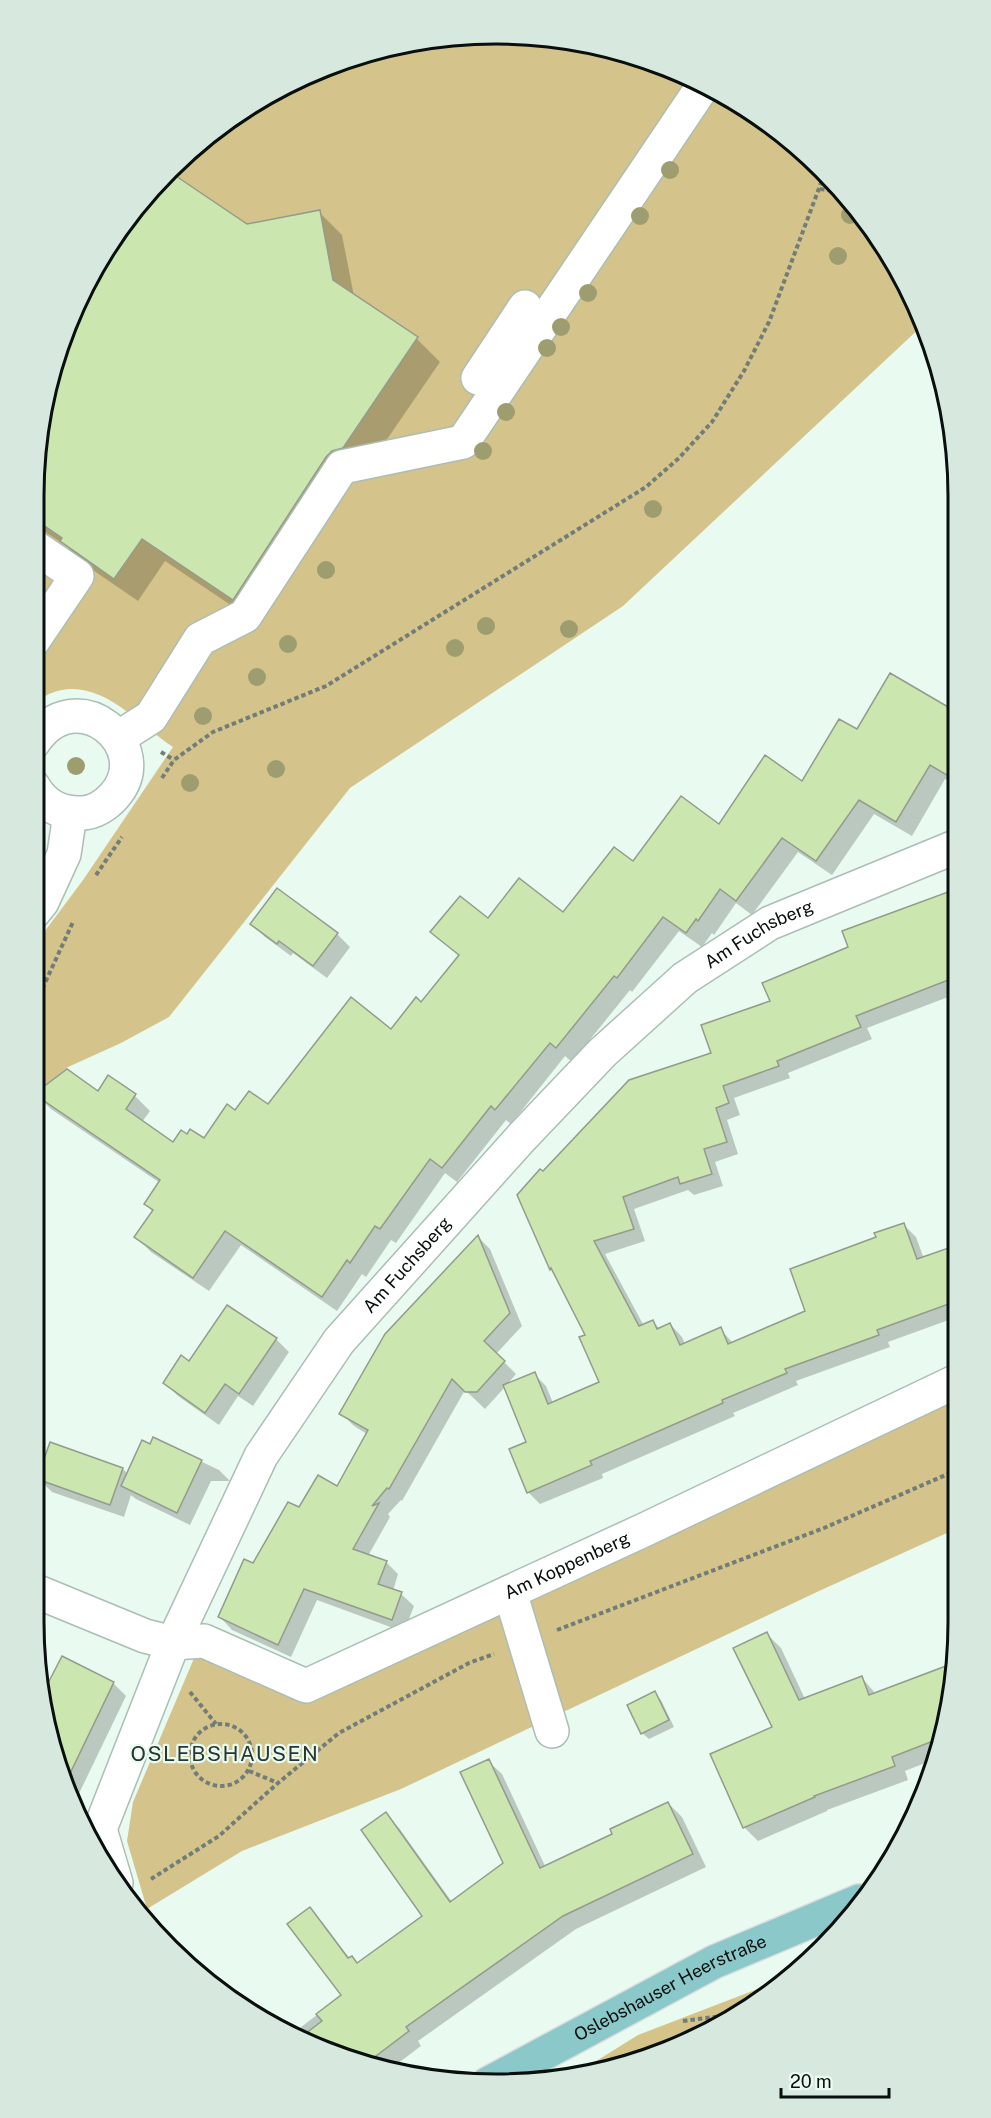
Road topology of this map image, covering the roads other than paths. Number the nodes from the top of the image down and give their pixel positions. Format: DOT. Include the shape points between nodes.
graph roads {
  1 [pos="699,92"];
  2 [pos="525,307"];
  3 [pos="433,448"];
  4 [pos="44,554"];
  5 [pos="44,625"];
  6 [pos="44,729"];
  7 [pos="118,738"];
  8 [pos="44,800"];
  9 [pos="70,814"];
  10 [pos="948,850"];
  11 [pos="44,898"];
  12 [pos="948,1385"];
  13 [pos="510,1592"];
  14 [pos="44,1595"];
  15 [pos="172,1643"];
  16 [pos="552,1731"];
  17 [pos="95,1831"];
  18 [pos="100,1841"];
  19 [pos="130,1883"];
  20 [pos="847,1906"];
  21 [pos="506,2074"];
  1 -- 3 [label="street" via="463,442"];
  2 -- 3 [label="street"];
  3 -- 7 [label="street" via="342,467 245,616 200,639 151,717"];
  4 -- 5 [label="street" via="77,576"];
  6 -- 7 [label="street" via="61,718 83,716 99,721"];
  7 -- 9 [label="street" via="125,754 125,771 118,791 107,804 87,813"];
  8 -- 9 [label="street"];
  9 -- 11 [label="street" via="64,854"];
  10 -- 15 [label="street, Am Fuchsberg" via="770,922 685,978 602,1053 339,1341 261,1456"];
  12 -- 13 [label="street, Am Koppenberg"];
  13 -- 15 [label="street, Am Koppenberg" via="306,1686 204,1641"];
  13 -- 16 [label="street"];
  14 -- 15 [label="street, Am Koppenberg" via="145,1636"];
  15 -- 17 [label="street, Am Fuchsberg"];
  18 -- 19 [label="street, Am Fuchsberg"];
  20 -- 21 [label="main road, Oslebshauser Heerstraße" via="714,1962"];
}
